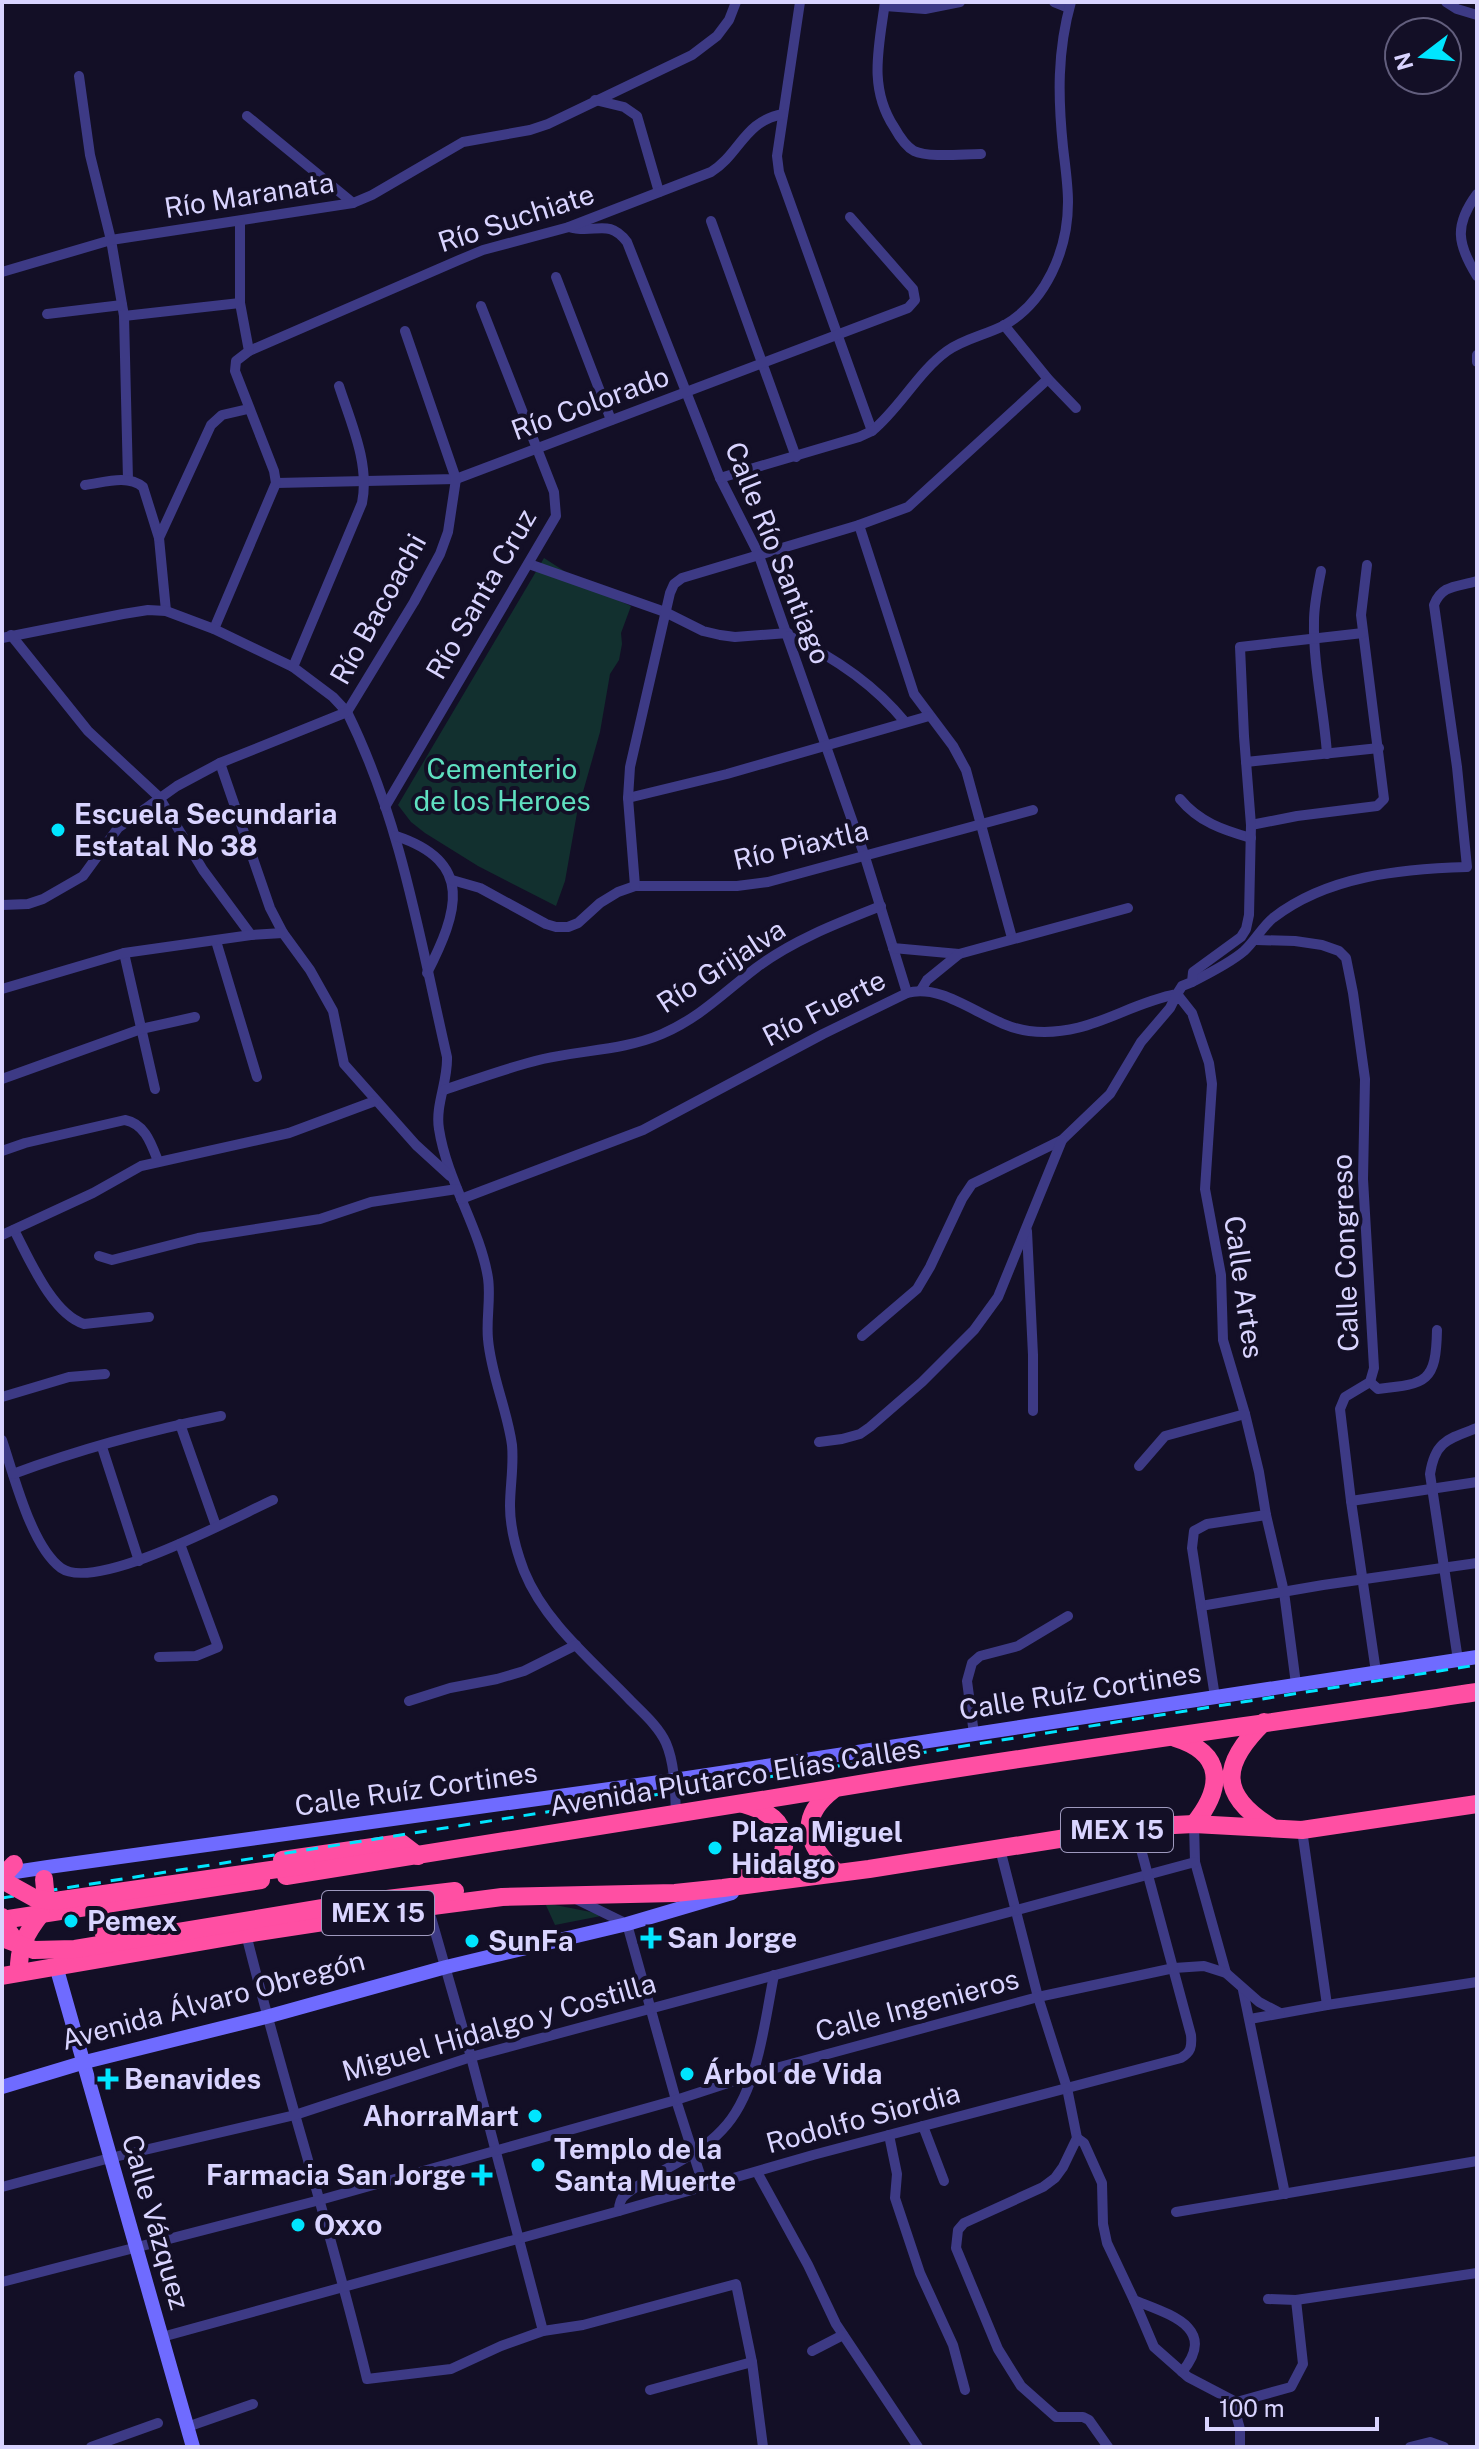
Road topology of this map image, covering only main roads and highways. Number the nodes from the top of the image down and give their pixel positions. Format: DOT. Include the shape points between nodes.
graph roads {
  1 [pos="1477,1692"];
  2 [pos="1264,1722"];
  3 [pos="1175,1738"];
  4 [pos="1222,1774"];
  5 [pos="833,1790"];
  6 [pos="741,1803"];
  7 [pos="1477,1804"];
  8 [pos="1194,1824"];
  9 [pos="1275,1830"];
  10 [pos="418,1856"];
  11 [pos="46,1873"];
  12 [pos="837,1873"];
  13 [pos="8,1874"];
  14 [pos="632,1894"];
  15 [pos="502,1897"];
  16 [pos="107,1904"];
  17 [pos="2,1907"];
  18 [pos="43,1907"];
  19 [pos="2,1918"];
  20 [pos="11,1942"];
  21 [pos="120,1955"];
  22 [pos="11,1974"];
  1 -- 2 [label="highway, Avenida Plutarco Elías Calles / MEX 15"];
  2 -- 3 [label="highway, Avenida Plutarco Elías Calles / MEX 15"];
  2 -- 4 [label="highway"];
  3 -- 4 [label="highway" via="1200,1748"];
  3 -- 5 [label="highway, Avenida Plutarco Elías Calles / MEX 15"];
  4 -- 8 [label="highway"];
  4 -- 9 [label="highway" via="1243,1806"];
  5 -- 6 [label="highway, Avenida Plutarco Elías Calles / MEX 15"];
  5 -- 12 [label="highway" via="818,1801 809,1826 815,1848"];
  6 -- 10 [label="highway, Avenida Plutarco Elías Calles / MEX 15"];
  6 -- 14 [label="highway" via="777,1822 784,1846 773,1866 727,1881"];
  7 -- 9 [label="highway, Avenida Álvaro Obregón / MEX 15"];
  8 -- 9 [label="highway, Avenida Álvaro Obregón / MEX 15"];
  8 -- 12 [label="highway, Avenida Álvaro Obregón / MEX 15" via="1135,1827"];
  10 -- 16 [label="highway, Avenida Plutarco Elías Calles / MEX 15"];
  10 -- 17 [label="highway" via="401,1843 364,1847"];
  10 -- 18 [label="highway, bridge" via="396,1853 306,1865"];
  11 -- 18 [label="highway, bridge"];
  12 -- 14 [label="highway, Avenida Álvaro Obregón / MEX 15"];
  13 -- 18 [label="highway, bridge"];
  14 -- 15 [label="highway, MEX 15"];
  15 -- 20 [label="highway, bridge" via="455,1891 345,1904 75,1949 34,1950"];
  15 -- 21 [label="highway, MEX 15"];
  16 -- 18 [label="highway, Avenida Plutarco Elías Calles / MEX 15"];
  16 -- 21 [label="highway" via="102,1931"];
  18 -- 19 [label="highway, Avenida Plutarco Elías Calles / MEX 15"];
  18 -- 22 [label="highway" via="26,1933"];
  19 -- 20 [label="highway, bridge"];
  21 -- 22 [label="highway, MEX 15"];
}
